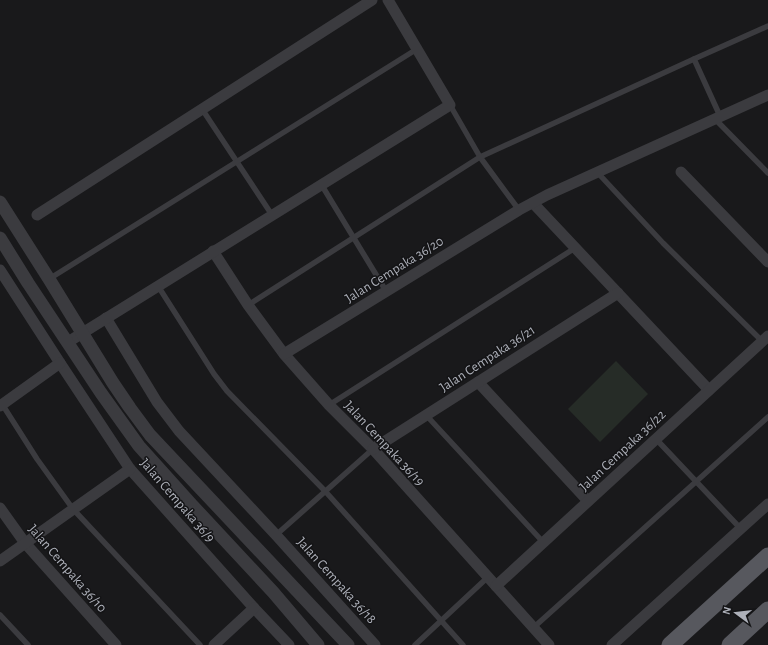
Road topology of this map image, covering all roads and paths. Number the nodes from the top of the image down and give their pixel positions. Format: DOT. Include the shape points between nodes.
graph roads {
  1 [pos="372,0"];
  2 [pos="388,0"];
  3 [pos="768,26"];
  4 [pos="417,49"];
  5 [pos="694,59"];
  6 [pos="768,95"];
  7 [pos="450,105"];
  8 [pos="202,109"];
  9 [pos="717,118"];
  10 [pos="480,157"];
  11 [pos="237,161"];
  12 [pos="597,172"];
  13 [pos="681,172"];
  14 [pos="768,173"];
  15 [pos="321,184"];
  16 [pos="0,202"];
  17 [pos="533,203"];
  18 [pos="519,210"];
  19 [pos="37,215"];
  20 [pos="272,215"];
  21 [pos="0,238"];
  22 [pos="354,238"];
  23 [pos="575,248"];
  24 [pos="213,251"];
  25 [pos="768,262"];
  26 [pos="0,270"];
  27 [pos="49,279"];
  28 [pos="158,285"];
  29 [pos="386,291"];
  30 [pos="618,293"];
  31 [pos="248,305"];
  32 [pos="106,318"];
  33 [pos="82,332"];
  34 [pos="765,339"];
  35 [pos="68,342"];
  36 [pos="284,354"];
  37 [pos="60,363"];
  38 [pos="478,382"];
  39 [pos="709,390"];
  40 [pos="1,403"];
  41 [pos="329,405"];
  42 [pos="426,415"];
  43 [pos="768,417"];
  44 [pos="656,439"];
  45 [pos="373,449"];
  46 [pos="130,469"];
  47 [pos="696,481"];
  48 [pos="325,491"];
  49 [pos="588,501"];
  50 [pos="768,504"];
  51 [pos="0,508"];
  52 [pos="73,509"];
  53 [pos="741,529"];
  54 [pos="276,534"];
  55 [pos="543,542"];
  56 [pos="25,543"];
  57 [pos="768,556"];
  58 [pos="0,561"];
  59 [pos="492,582"];
  60 [pos="254,608"];
  61 [pos="768,610"];
  62 [pos="0,615"];
  63 [pos="442,621"];
  64 [pos="534,628"];
  65 [pos="28,645"];
  66 [pos="116,645"];
  67 [pos="200,645"];
  68 [pos="214,645"];
  69 [pos="289,645"];
  70 [pos="318,645"];
  71 [pos="348,645"];
  72 [pos="375,645"];
  73 [pos="415,645"];
  74 [pos="463,645"];
  75 [pos="549,645"];
  76 [pos="612,645"];
  77 [pos="670,645"];
  78 [pos="730,645"];
  1 -- 8 [label="street"];
  2 -- 4 [label="street"];
  3 -- 5 [label="lane"];
  4 -- 7 [label="street"];
  4 -- 11 [label="lane"];
  5 -- 9 [label="lane"];
  5 -- 10 [label="lane"];
  6 -- 9 [label="street, Jalan Cempaka 36/20"];
  7 -- 10 [label="lane"];
  7 -- 15 [label="street"];
  8 -- 11 [label="lane"];
  8 -- 19 [label="street"];
  9 -- 12 [label="street, Jalan Cempaka 36/20"];
  9 -- 14 [label="lane"];
  10 -- 18 [label="lane"];
  10 -- 22 [label="lane"];
  11 -- 20 [label="lane"];
  11 -- 27 [label="lane"];
  12 -- 17 [label="street, Jalan Cempaka 36/20"];
  12 -- 34 [label="lane" via="663,243"];
  13 -- 25 [label="street"];
  15 -- 20 [label="street"];
  15 -- 22 [label="lane"];
  16 -- 27 [label="street"];
  17 -- 18 [label="street, Jalan Cempaka 36/20"];
  17 -- 23 [label="street"];
  18 -- 29 [label="street, Jalan Cempaka 36/20"];
  20 -- 24 [label="street"];
  21 -- 35 [label="street"];
  22 -- 29 [label="lane"];
  22 -- 31 [label="lane"];
  23 -- 30 [label="street"];
  23 -- 41 [label="lane"];
  24 -- 28 [label="street"];
  24 -- 31 [label="street, Jalan Cempaka 36/19"];
  26 -- 37 [label="street, Jalan Cempaka 36/9"];
  27 -- 33 [label="street"];
  28 -- 32 [label="street"];
  28 -- 48 [label="lane" via="227,391"];
  29 -- 36 [label="street, Jalan Cempaka 36/20"];
  30 -- 38 [label="street, Jalan Cempaka 36/21"];
  30 -- 39 [label="street"];
  31 -- 36 [label="street, Jalan Cempaka 36/19"];
  32 -- 33 [label="street"];
  32 -- 54 [label="street, Jalan Cempaka 36/18" via="157,402 179,432"];
  33 -- 35 [label="street"];
  33 -- 71 [label="street" via="150,435"];
  34 -- 39 [label="street, Jalan Cempaka 36/22"];
  35 -- 70 [label="street" via="139,446"];
  36 -- 41 [label="street, Jalan Cempaka 36/19"];
  37 -- 40 [label="street"];
  37 -- 46 [label="street, Jalan Cempaka 36/9"];
  38 -- 42 [label="street, Jalan Cempaka 36/21"];
  38 -- 49 [label="street"];
  39 -- 44 [label="street, Jalan Cempaka 36/22"];
  40 -- 52 [label="lane"];
  41 -- 45 [label="street, Jalan Cempaka 36/19"];
  42 -- 45 [label="street, Jalan Cempaka 36/21"];
  42 -- 55 [label="lane"];
  43 -- 47 [label="lane"];
  44 -- 47 [label="lane"];
  44 -- 49 [label="street, Jalan Cempaka 36/22"];
  45 -- 48 [label="lane"];
  45 -- 59 [label="street, Jalan Cempaka 36/19"];
  46 -- 52 [label="street"];
  46 -- 60 [label="street, Jalan Cempaka 36/9"];
  47 -- 53 [label="lane"];
  47 -- 64 [label="lane"];
  48 -- 54 [label="lane"];
  48 -- 63 [label="lane"];
  49 -- 55 [label="street, Jalan Cempaka 36/22"];
  50 -- 53 [label="street"];
  51 -- 56 [label="street, Jalan Cempaka 36/10"];
  52 -- 56 [label="street"];
  52 -- 67 [label="lane"];
  53 -- 76 [label="street"];
  54 -- 72 [label="street, Jalan Cempaka 36/18"];
  55 -- 59 [label="street, Jalan Cempaka 36/22"];
  56 -- 58 [label="street"];
  56 -- 66 [label="street, Jalan Cempaka 36/10"];
  57 -- 77 [label="main road"];
  59 -- 63 [label="lane"];
  59 -- 64 [label="street, Jalan Cempaka 36/19"];
  60 -- 68 [label="street"];
  60 -- 69 [label="street, Jalan Cempaka 36/9"];
  61 -- 78 [label="main road"];
  62 -- 65 [label="lane"];
  63 -- 73 [label="lane"];
  63 -- 74 [label="lane"];
  64 -- 75 [label="street, Jalan Cempaka 36/19"];
}
